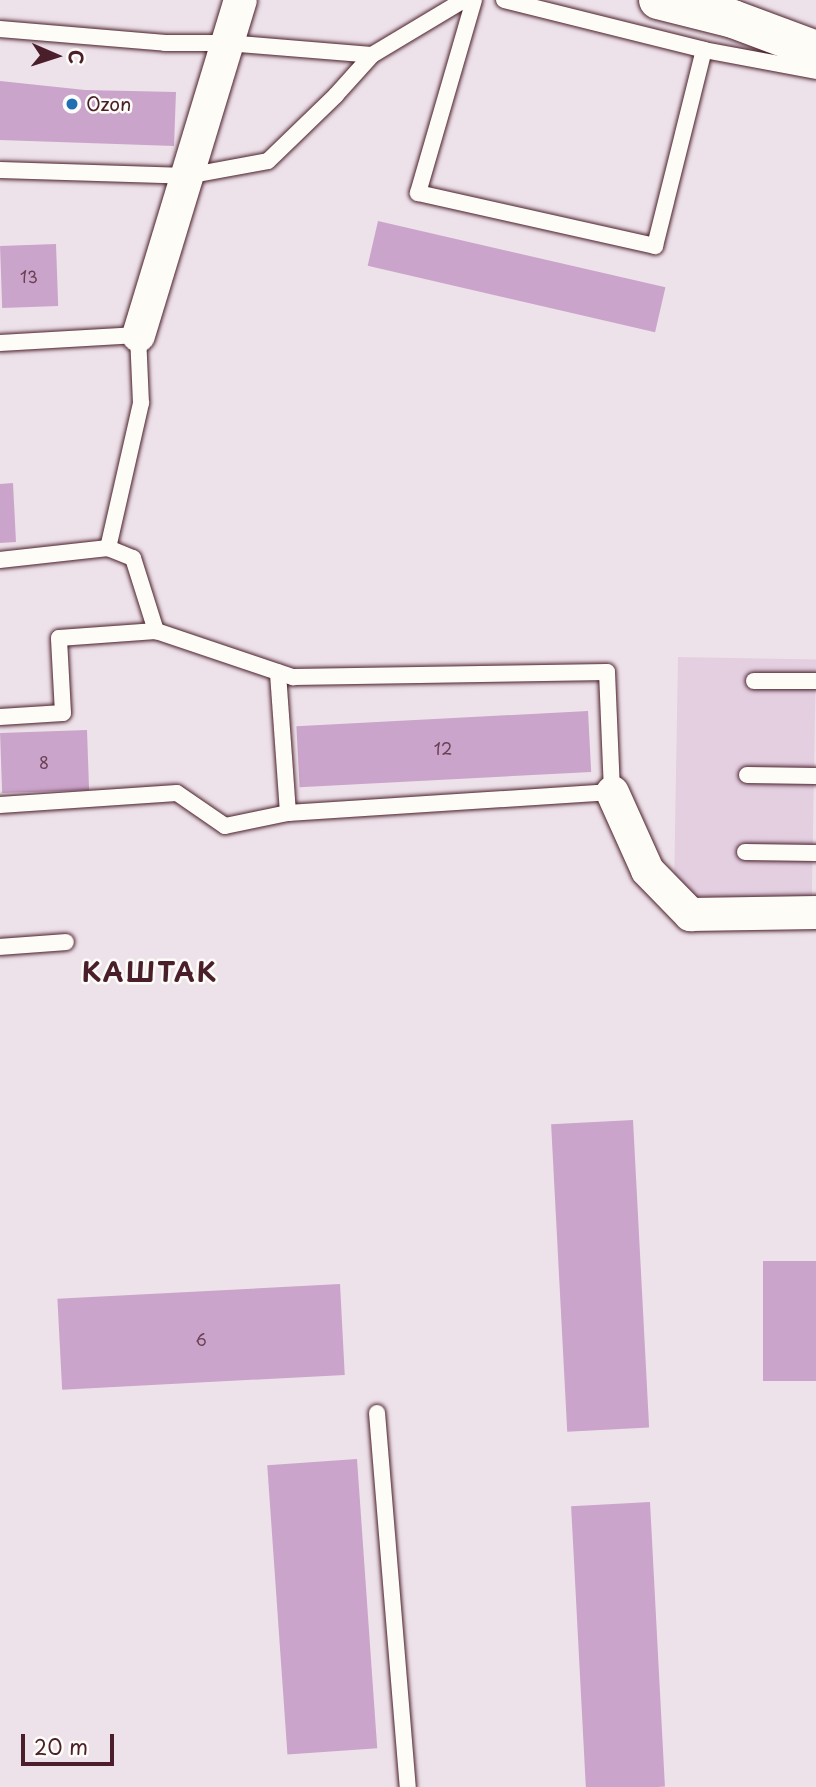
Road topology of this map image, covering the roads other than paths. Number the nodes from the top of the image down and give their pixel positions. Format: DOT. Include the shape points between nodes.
graph roads {
  1 [pos="240,0"];
  2 [pos="464,0"];
  3 [pos="474,0"];
  4 [pos="505,0"];
  5 [pos="658,0"];
  6 [pos="568,8"];
  7 [pos="0,29"];
  8 [pos="227,43"];
  9 [pos="704,50"];
  10 [pos="816,50"];
  11 [pos="372,54"];
  12 [pos="816,71"];
  13 [pos="0,170"];
  14 [pos="187,176"];
  15 [pos="138,335"];
  16 [pos="0,343"];
  17 [pos="108,548"];
  18 [pos="0,560"];
  19 [pos="156,631"];
  20 [pos="278,672"];
  21 [pos="754,681"];
  22 [pos="816,681"];
  23 [pos="0,717"];
  24 [pos="747,775"];
  25 [pos="816,776"];
  26 [pos="612,792"];
  27 [pos="0,804"];
  28 [pos="288,813"];
  29 [pos="745,852"];
  30 [pos="816,853"];
  31 [pos="816,912"];
  32 [pos="66,942"];
  33 [pos="0,947"];
  34 [pos="377,1413"];
  35 [pos="408,1787"];
  1 -- 8 [label="street"];
  2 -- 11 [label="lane"];
  3 -- 9 [label="lane" via="418,193 655,246"];
  4 -- 6 [label="lane"];
  5 -- 10 [label="main road" via="733,19"];
  6 -- 9 [label="lane"];
  7 -- 8 [label="lane" via="165,43"];
  8 -- 11 [label="lane"];
  8 -- 14 [label="street"];
  9 -- 12 [label="lane"];
  11 -- 14 [label="lane" via="268,162"];
  13 -- 14 [label="lane"];
  14 -- 15 [label="street"];
  15 -- 16 [label="lane"];
  15 -- 17 [label="lane" via="141,403"];
  17 -- 18 [label="lane"];
  17 -- 19 [label="lane" via="133,558"];
  19 -- 20 [label="lane"];
  19 -- 23 [label="lane" via="58,638 63,713"];
  20 -- 26 [label="lane" via="293,677 607,672"];
  20 -- 28 [label="lane"];
  21 -- 22 [label="lane"];
  24 -- 25 [label="lane"];
  26 -- 28 [label="lane"];
  26 -- 31 [label="street" via="647,870 690,914"];
  27 -- 28 [label="lane" via="177,793 225,826"];
  29 -- 30 [label="lane"];
  32 -- 33 [label="lane"];
  34 -- 35 [label="lane"];
}
